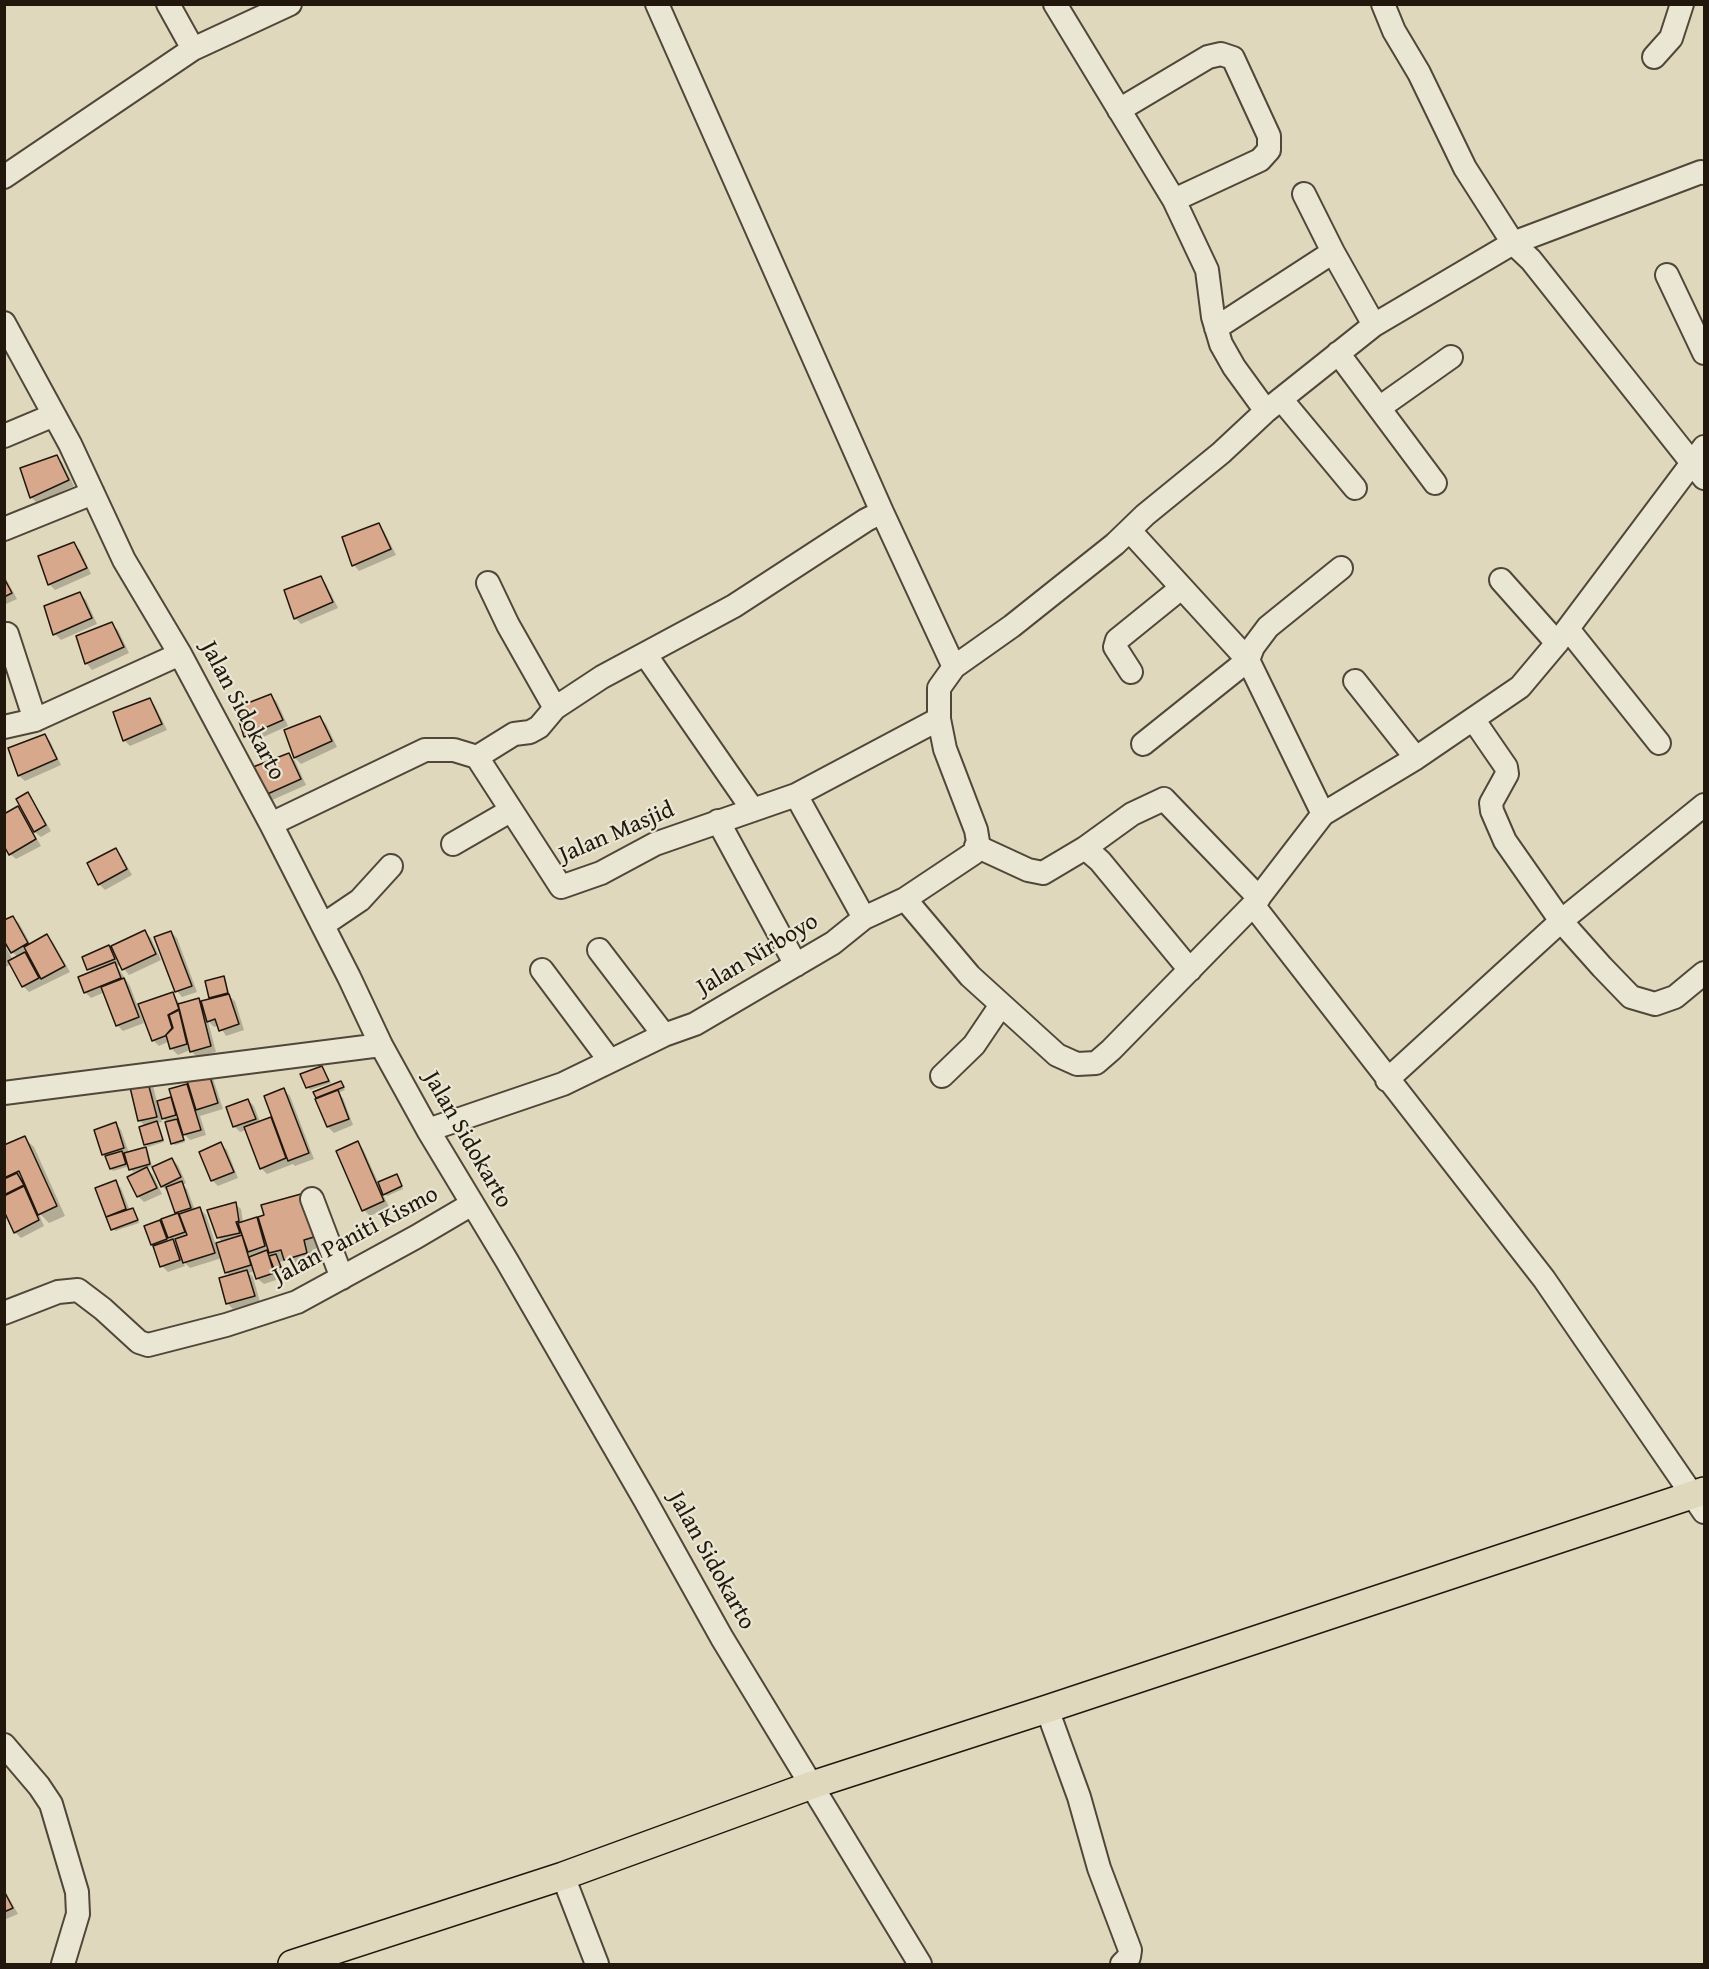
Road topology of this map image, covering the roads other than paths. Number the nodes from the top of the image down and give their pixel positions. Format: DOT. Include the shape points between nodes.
graph roads {
  1 [pos="168,4"];
  2 [pos="290,4"];
  3 [pos="657,4"];
  4 [pos="1055,4"];
  5 [pos="1383,4"];
  6 [pos="1682,4"];
  7 [pos="193,49"];
  8 [pos="1654,57"];
  9 [pos="1119,110"];
  10 [pos="1704,173"];
  11 [pos="4,177"];
  12 [pos="1304,194"];
  13 [pos="1174,200"];
  14 [pos="1513,243"];
  15 [pos="1333,252"];
  16 [pos="1667,275"];
  17 [pos="4,323"];
  18 [pos="1374,325"];
  19 [pos="1216,328"];
  20 [pos="1338,353"];
  21 [pos="1704,353"];
  22 [pos="1451,357"];
  23 [pos="1273,405"];
  24 [pos="1379,408"];
  25 [pos="54,415"];
  26 [pos="4,436"];
  27 [pos="1700,462"];
  28 [pos="1435,483"];
  29 [pos="1355,488"];
  30 [pos="93,493"];
  31 [pos="882,512"];
  32 [pos="4,529"];
  33 [pos="1130,531"];
  34 [pos="1341,568"];
  35 [pos="1502,580"];
  36 [pos="488,583"];
  37 [pos="1180,589"];
  38 [pos="7,634"];
  39 [pos="1562,636"];
  40 [pos="180,654"];
  41 [pos="645,654"];
  42 [pos="1248,660"];
  43 [pos="954,667"];
  44 [pos="1131,672"];
  45 [pos="1355,681"];
  46 [pos="555,708"];
  47 [pos="939,719"];
  48 [pos="1473,719"];
  49 [pos="35,720"];
  50 [pos="4,727"];
  51 [pos="1659,742"];
  52 [pos="1143,744"];
  53 [pos="477,757"];
  54 [pos="1416,758"];
  55 [pos="796,795"];
  56 [pos="1704,805"];
  57 [pos="510,810"];
  58 [pos="753,810"];
  59 [pos="1323,814"];
  60 [pos="718,821"];
  61 [pos="271,824"];
  62 [pos="453,844"];
  63 [pos="976,846"];
  64 [pos="1085,848"];
  65 [pos="391,866"];
  66 [pos="905,899"];
  67 [pos="1256,901"];
  68 [pos="864,918"];
  69 [pos="1561,921"];
  70 [pos="323,926"];
  71 [pos="599,950"];
  72 [pos="796,964"];
  73 [pos="1190,969"];
  74 [pos="542,970"];
  75 [pos="1704,973"];
  76 [pos="1001,1005"];
  77 [pos="664,1035"];
  78 [pos="381,1045"];
  79 [pos="610,1060"];
  80 [pos="942,1076"];
  81 [pos="1387,1080"];
  82 [pos="4,1093"];
  83 [pos="428,1130"];
  84 [pos="312,1199"];
  85 [pos="472,1204"];
  86 [pos="342,1278"];
  87 [pos="4,1313"];
  88 [pos="1700,1499"];
  89 [pos="1047,1709"];
  90 [pos="4,1745"];
  91 [pos="812,1785"];
  92 [pos="563,1876"];
  93 [pos="63,1965"];
  94 [pos="292,1965"];
  95 [pos="597,1965"];
  96 [pos="920,1965"];
  97 [pos="1122,1965"];
  1 -- 7 [label="street"];
  2 -- 7 [label="street"];
  3 -- 31 [label="street"];
  4 -- 9 [label="street"];
  5 -- 14 [label="street" via="1465,168"];
  6 -- 8 [label="street" via="1671,38"];
  7 -- 11 [label="street"];
  9 -- 13 [label="street"];
  9 -- 13 [label="street" via="1208,57 1221,54 1233,58 1269,136 1269,150 1260,160"];
  10 -- 14 [label="street"];
  12 -- 15 [label="street"];
  13 -- 19 [label="street" via="1207,270"];
  14 -- 18 [label="street"];
  14 -- 27 [label="street"];
  15 -- 18 [label="street"];
  15 -- 19 [label="street"];
  16 -- 21 [label="street"];
  17 -- 25 [label="street, Jalan Sidokarto"];
  18 -- 20 [label="street"];
  19 -- 23 [label="street" via="1234,367"];
  20 -- 23 [label="street"];
  20 -- 24 [label="street"];
  22 -- 24 [label="street"];
  23 -- 29 [label="street"];
  23 -- 33 [label="street"];
  24 -- 28 [label="street"];
  25 -- 26 [label="street"];
  25 -- 30 [label="street, Jalan Sidokarto"];
  27 -- 39 [label="street"];
  30 -- 32 [label="street"];
  30 -- 40 [label="street, Jalan Sidokarto" via="124,560"];
  31 -- 41 [label="street" via="735,606"];
  31 -- 43 [label="street"];
  33 -- 37 [label="street"];
  33 -- 43 [label="street"];
  34 -- 42 [label="street" via="1268,627"];
  35 -- 39 [label="street"];
  36 -- 46 [label="street"];
  37 -- 42 [label="street"];
  37 -- 44 [label="street" via="1117,640 1115,647"];
  38 -- 49 [label="street"];
  39 -- 48 [label="street" via="1520,687"];
  39 -- 51 [label="street"];
  40 -- 49 [label="street"];
  40 -- 61 [label="street, Jalan Sidokarto"];
  41 -- 46 [label="street"];
  41 -- 58 [label="street"];
  42 -- 52 [label="street"];
  42 -- 59 [label="street"];
  43 -- 47 [label="street" via="939,688"];
  45 -- 54 [label="street"];
  46 -- 53 [label="street" via="539,727 514,734"];
  47 -- 55 [label="street, Jalan Masjid"];
  47 -- 63 [label="street" via="945,749 976,830"];
  48 -- 54 [label="street"];
  48 -- 69 [label="street" via="1506,768 1507,774 1491,803 1498,826"];
  49 -- 50 [label="street"];
  53 -- 57 [label="street, Jalan Masjid"];
  53 -- 61 [label="street" via="454,750 425,750"];
  54 -- 59 [label="street"];
  55 -- 58 [label="street, Jalan Masjid"];
  55 -- 68 [label="street"];
  56 -- 69 [label="street"];
  57 -- 60 [label="street, Jalan Masjid" via="561,887 601,873 655,844"];
  57 -- 62 [label="street"];
  58 -- 60 [label="street, Jalan Masjid"];
  59 -- 67 [label="street"];
  60 -- 72 [label="street"];
  61 -- 70 [label="street, Jalan Sidokarto"];
  63 -- 64 [label="street" via="1043,873"];
  63 -- 66 [label="street, Jalan Nirboyo" via="974,853"];
  64 -- 67 [label="street" via="1156,802"];
  64 -- 73 [label="street"];
  65 -- 70 [label="street" via="360,900"];
  66 -- 68 [label="street, Jalan Nirboyo"];
  66 -- 76 [label="street" via="970,976"];
  67 -- 73 [label="street"];
  67 -- 81 [label="street"];
  68 -- 72 [label="street, Jalan Nirboyo"];
  69 -- 75 [label="street" via="1631,997 1655,1004 1675,997"];
  69 -- 81 [label="street"];
  70 -- 78 [label="street, Jalan Sidokarto"];
  71 -- 77 [label="street"];
  72 -- 77 [label="street, Jalan Nirboyo" via="695,1024"];
  73 -- 76 [label="street" via="1096,1063 1077,1064 1057,1055"];
  74 -- 79 [label="street"];
  76 -- 80 [label="street" via="974,1045"];
  77 -- 79 [label="street, Jalan Nirboyo"];
  78 -- 82 [label="street"];
  78 -- 83 [label="street, Jalan Sidokarto"];
  79 -- 83 [label="street, Jalan Nirboyo" via="563,1084"];
  81 -- 88 [label="street" via="1544,1279"];
  83 -- 85 [label="street, Jalan Sidokarto"];
  84 -- 86 [label="street"];
  85 -- 86 [label="street, Jalan Paniti Kismo"];
  85 -- 91 [label="street, Jalan Sidokarto" via="722,1638"];
  86 -- 87 [label="street, Jalan Paniti Kismo" via="297,1302 148,1345 139,1342 78,1290 58,1292"];
  88 -- 89 [label="main road"];
  89 -- 91 [label="main road"];
  89 -- 97 [label="street" via="1130,1950"];
  90 -- 93 [label="street" via="51,1804 77,1892 78,1914"];
  91 -- 92 [label="main road"];
  91 -- 96 [label="street, Jalan Sidokarto"];
  92 -- 94 [label="main road"];
  92 -- 95 [label="street"];
}
